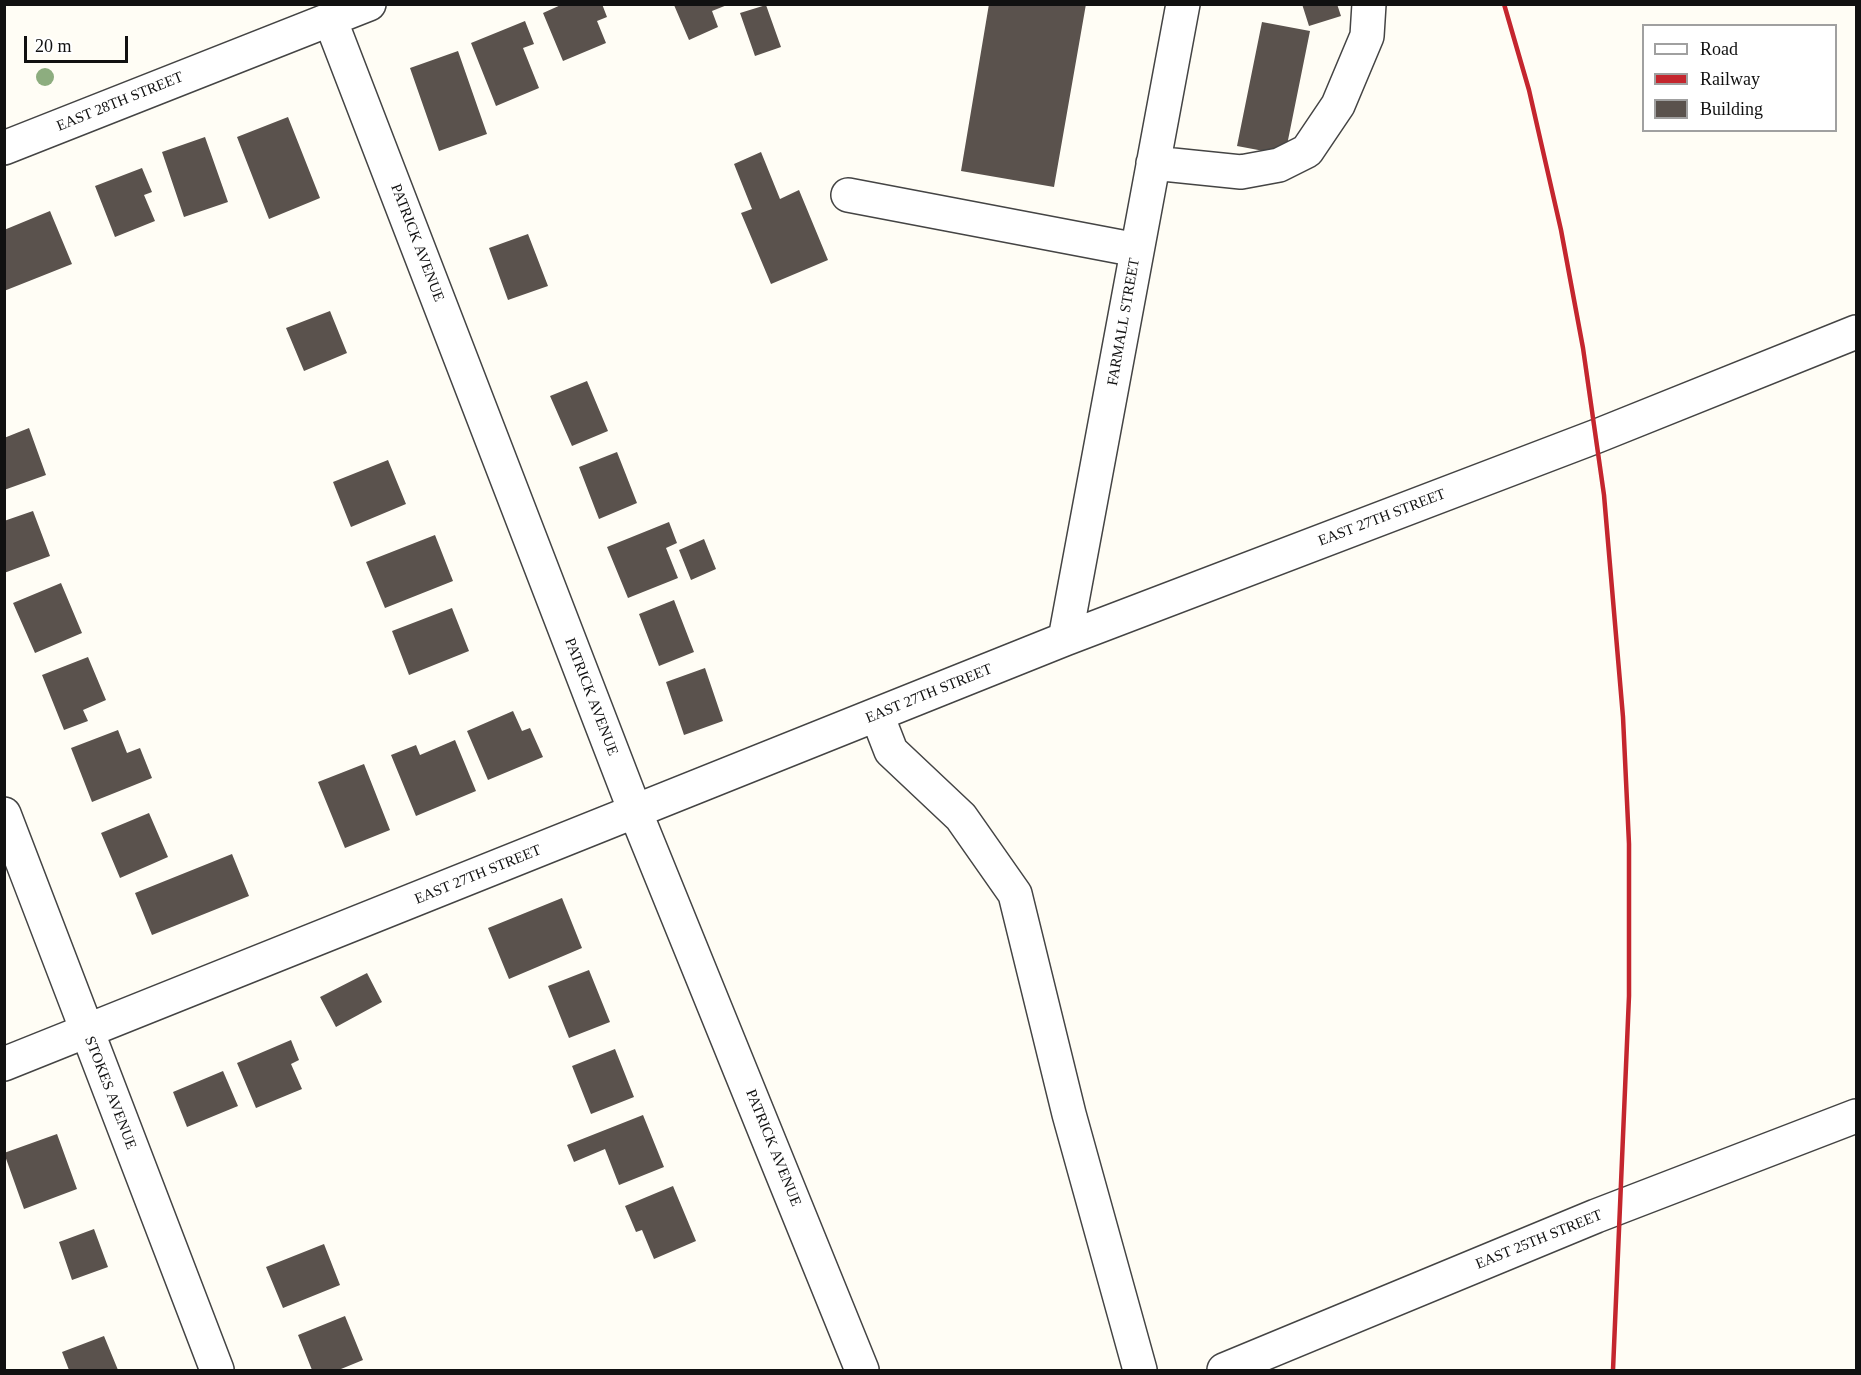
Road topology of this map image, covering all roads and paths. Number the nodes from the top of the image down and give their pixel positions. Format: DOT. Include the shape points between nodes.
graph roads {
  1 [pos="369,4"];
  2 [pos="1183,4"];
  3 [pos="1369,4"];
  4 [pos="330,19"];
  5 [pos="4,148"];
  6 [pos="1153,163"];
  7 [pos="848,195"];
  8 [pos="1137,250"];
  9 [pos="1857,332"];
  10 [pos="1065,639"];
  11 [pos="877,715"];
  12 [pos="635,812"];
  13 [pos="4,814"];
  14 [pos="87,1031"];
  15 [pos="4,1064"];
  16 [pos="1856,1118"];
  17 [pos="217,1371"];
  18 [pos="862,1371"];
  19 [pos="1140,1371"];
  20 [pos="1224,1371"];
  1 -- 4 [label="street, EAST 28TH STREET"];
  2 -- 6 [label="street, FARMALL STREET"];
  3 -- 6 [label="street" via="1367,36 1338,105 1306,151 1279,165 1241,172"];
  4 -- 5 [label="street, EAST 28TH STREET"];
  4 -- 12 [label="street, PATRICK AVENUE"];
  6 -- 8 [label="street, FARMALL STREET"];
  7 -- 8 [label="street"];
  8 -- 10 [label="street, FARMALL STREET"];
  9 -- 10 [label="street, EAST 27TH STREET"];
  10 -- 11 [label="street, EAST 27TH STREET"];
  11 -- 12 [label="street, EAST 27TH STREET"];
  11 -- 19 [label="street" via="891,751 962,817 1015,894 1069,1114"];
  12 -- 14 [label="street, EAST 27TH STREET"];
  12 -- 18 [label="street, PATRICK AVENUE"];
  13 -- 14 [label="street, STOKES AVENUE"];
  14 -- 15 [label="street, EAST 27TH STREET"];
  14 -- 17 [label="street, STOKES AVENUE"];
  16 -- 20 [label="street, EAST 25TH STREET" via="1596,1216"];
}
